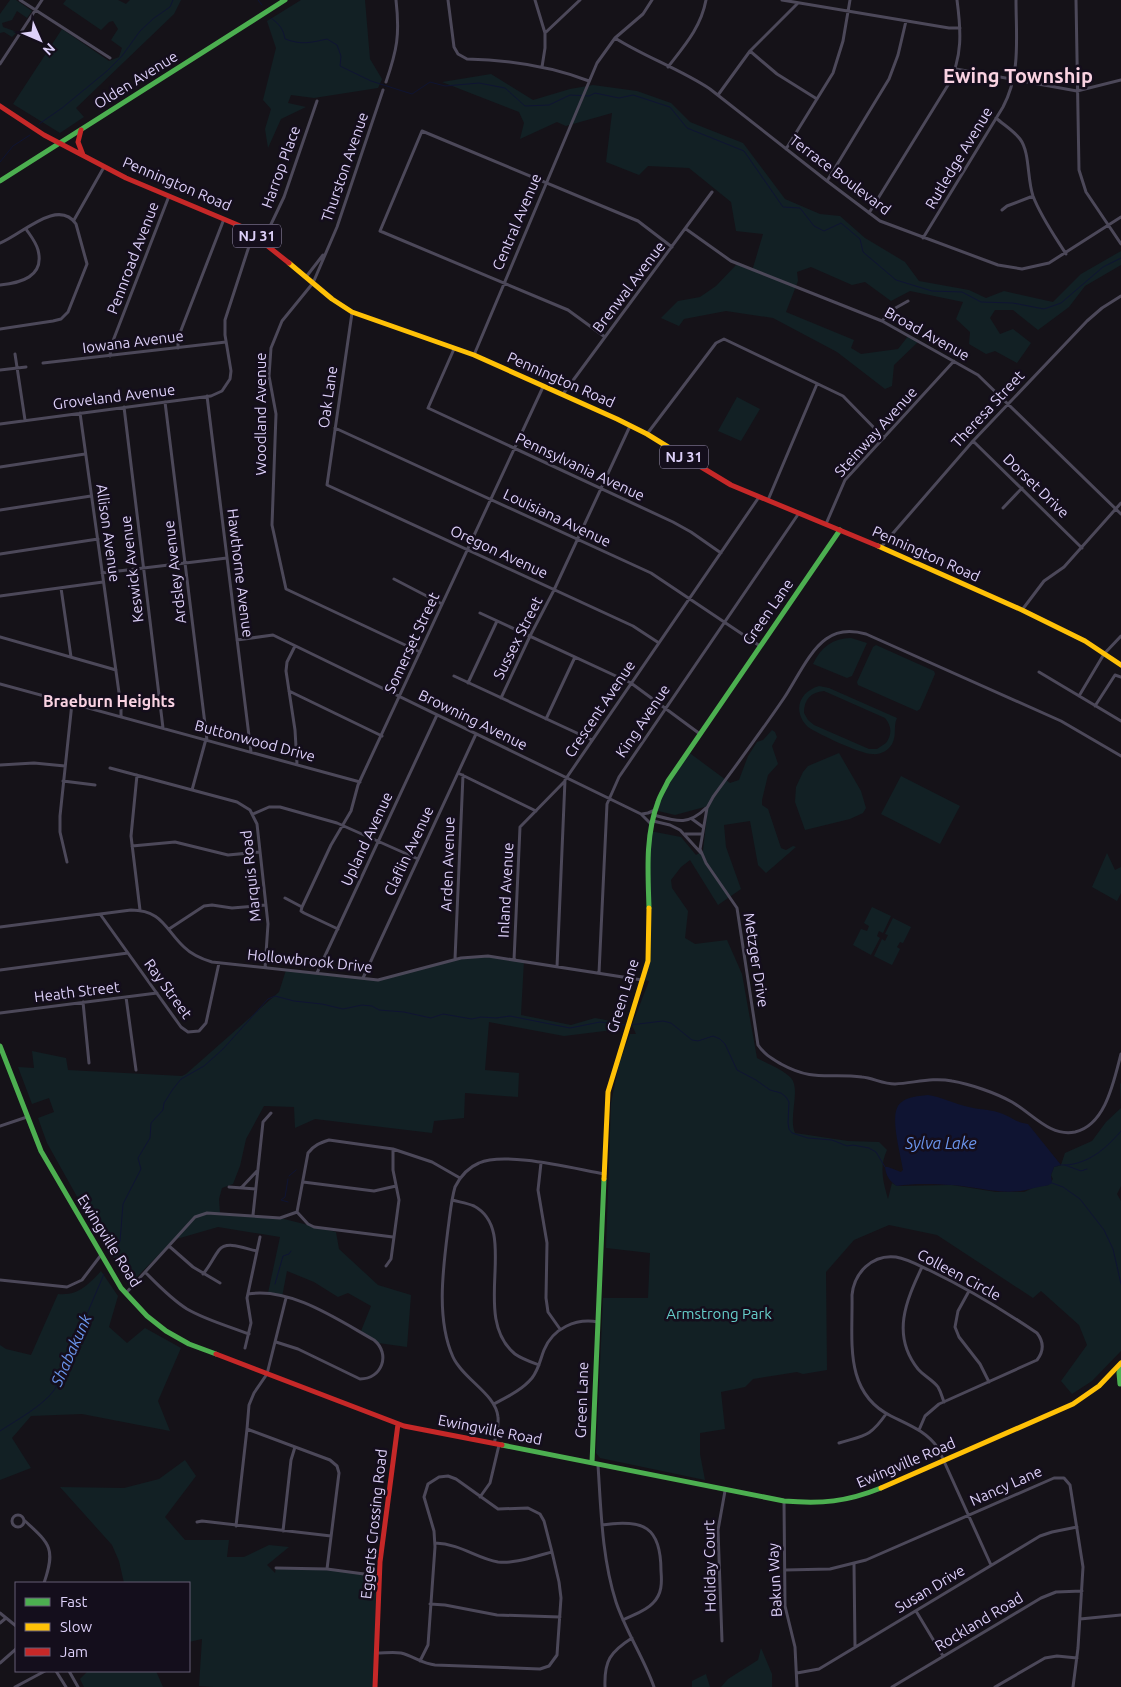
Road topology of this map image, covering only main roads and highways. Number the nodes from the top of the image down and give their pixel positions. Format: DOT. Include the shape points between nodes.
graph roads {
  1 [pos="285,0"];
  2 [pos="0,106"];
  3 [pos="81,130"];
  4 [pos="60,143"];
  5 [pos="84,156"];
  6 [pos="0,181"];
  7 [pos="840,530"];
  8 [pos="1121,665"];
  9 [pos="0,1046"];
  10 [pos="1121,1365"];
  11 [pos="1110,1375"];
  12 [pos="1121,1385"];
  13 [pos="398,1424"];
  14 [pos="595,1464"];
  15 [pos="376,1687"];
  1 -- 3 [label="main road, Olden Avenue"];
  2 -- 4 [label="main road, Pennington Road / NJ 31"];
  3 -- 4 [label="main road, Olden Avenue"];
  3 -- 5 [label="main road" via="78,142"];
  4 -- 5 [label="main road, Pennington Road / NJ 31"];
  4 -- 6 [label="main road, Olden Avenue"];
  5 -- 7 [label="main road, Pennington Road / NJ 31" via="139,184 253,233 352,312 474,355 630,425 722,480"];
  7 -- 8 [label="main road, Pennington Road / NJ 31" via="1060,627"];
  7 -- 14 [label="main road, Green Lane" via="664,788 656,809 647,865 648,953 609,1086"];
  9 -- 13 [label="main road, Ewingville Road" via="47,1162 125,1293 152,1321 189,1344"];
  10 -- 11 [label="main road, Ewingville Road"];
  10 -- 12 [label="main road"];
  11 -- 12 [label="main road"];
  11 -- 14 [label="main road, Ewingville Road" via="1080,1400 880,1490 855,1498 821,1503 784,1501"];
  13 -- 14 [label="main road, Ewingville Road"];
  13 -- 15 [label="main road, Eggerts Crossing Road" via="379,1576"];
}
